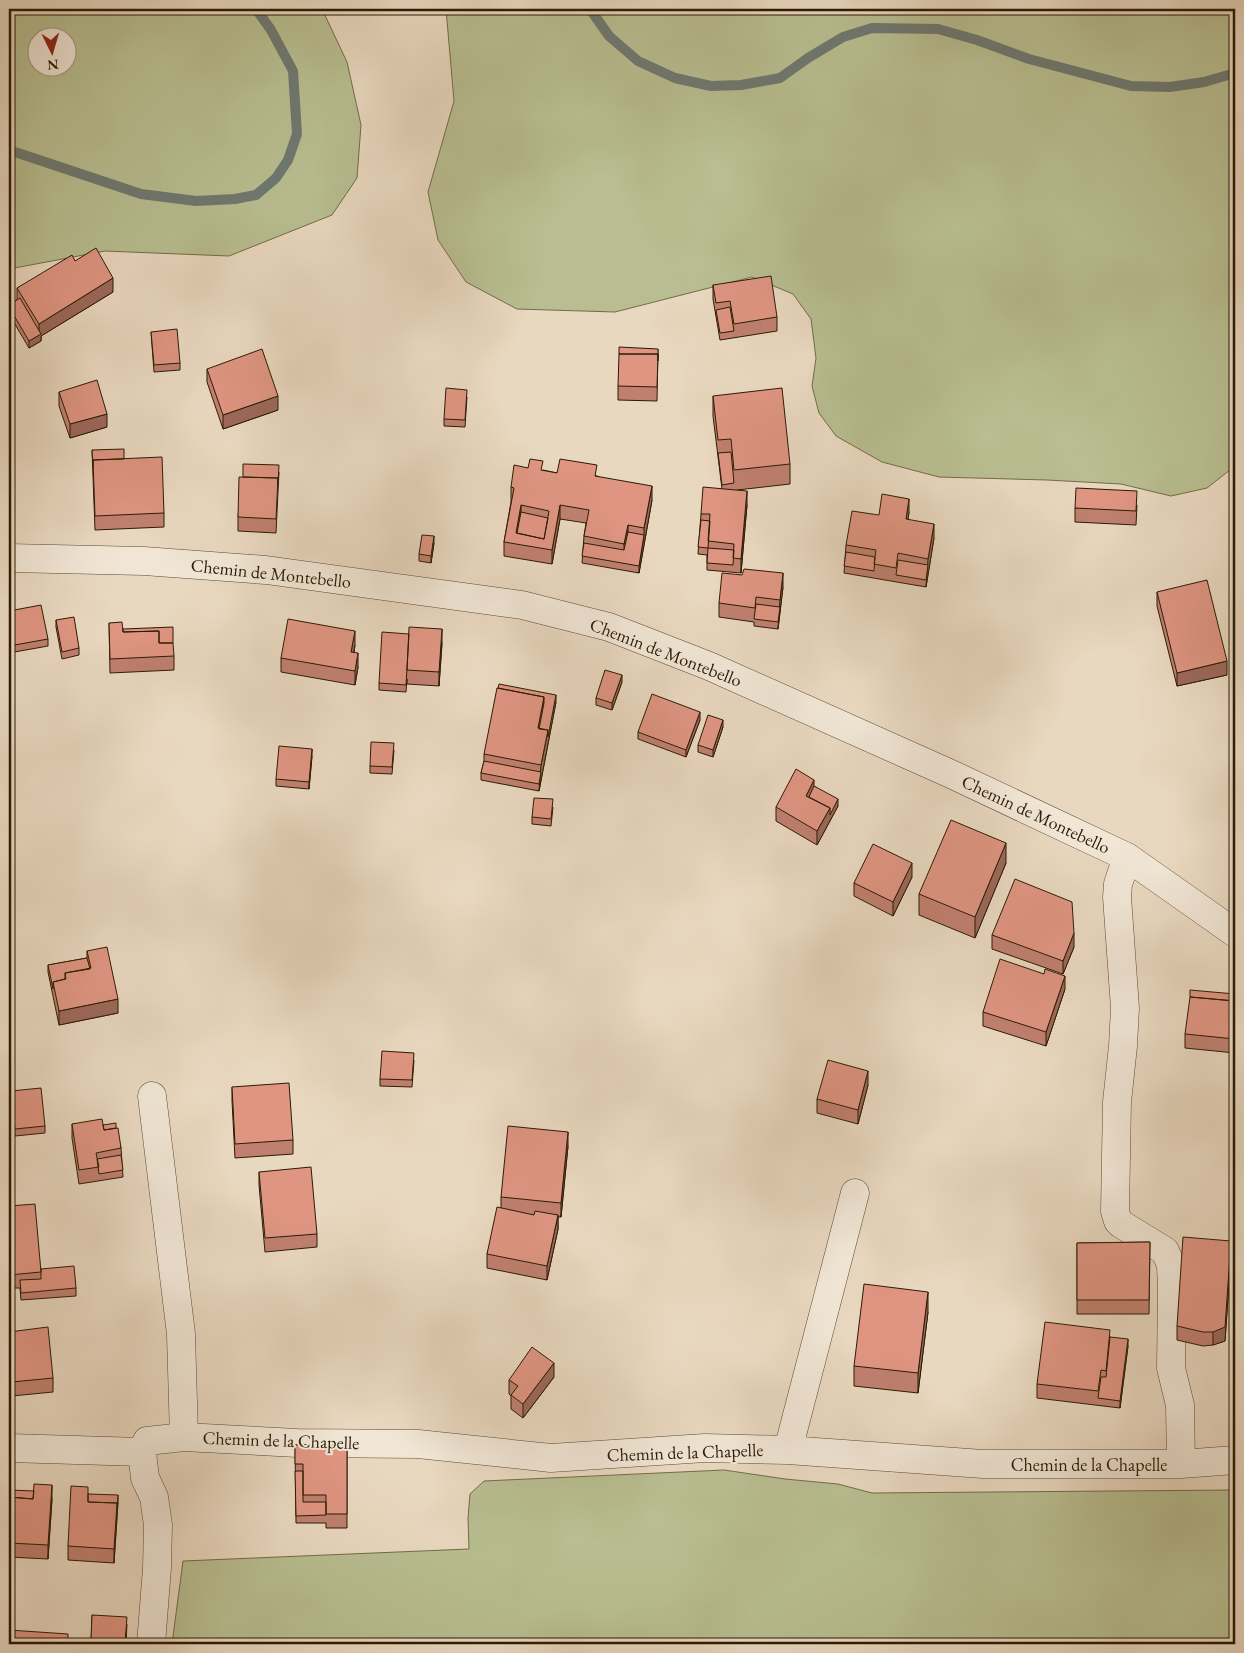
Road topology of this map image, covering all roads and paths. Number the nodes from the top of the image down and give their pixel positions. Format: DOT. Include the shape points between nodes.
graph roads {
  1 [pos="9,558"];
  2 [pos="1127,858"];
  3 [pos="1235,933"];
  4 [pos="152,1096"];
  5 [pos="855,1193"];
  6 [pos="184,1436"];
  7 [pos="9,1448"];
  8 [pos="788,1450"];
  9 [pos="142,1452"];
  10 [pos="1235,1460"];
  11 [pos="1181,1464"];
  12 [pos="151,1644"];
  1 -- 2 [label="street, Chemin de Montebello" via="144,560 266,570 522,605 609,627 709,666 933,766"];
  2 -- 3 [label="street, Chemin de Montebello"];
  2 -- 11 [label="street" via="1116,897 1125,1016 1117,1112 1115,1211 1121,1224 1165,1251 1169,1257 1171,1368 1180,1405"];
  4 -- 6 [label="street" via="181,1334"];
  5 -- 8 [label="street"];
  6 -- 8 [label="street, Chemin de la Chapelle" via="297,1443 418,1444 551,1458 705,1448"];
  6 -- 9 [label="street, Chemin de la Chapelle" via="147,1441"];
  7 -- 9 [label="street"];
  8 -- 11 [label="street, Chemin de la Chapelle" via="983,1464"];
  9 -- 12 [label="street" via="145,1478 154,1497 158,1525 158,1568"];
  10 -- 11 [label="street, Chemin de la Chapelle"];
}
